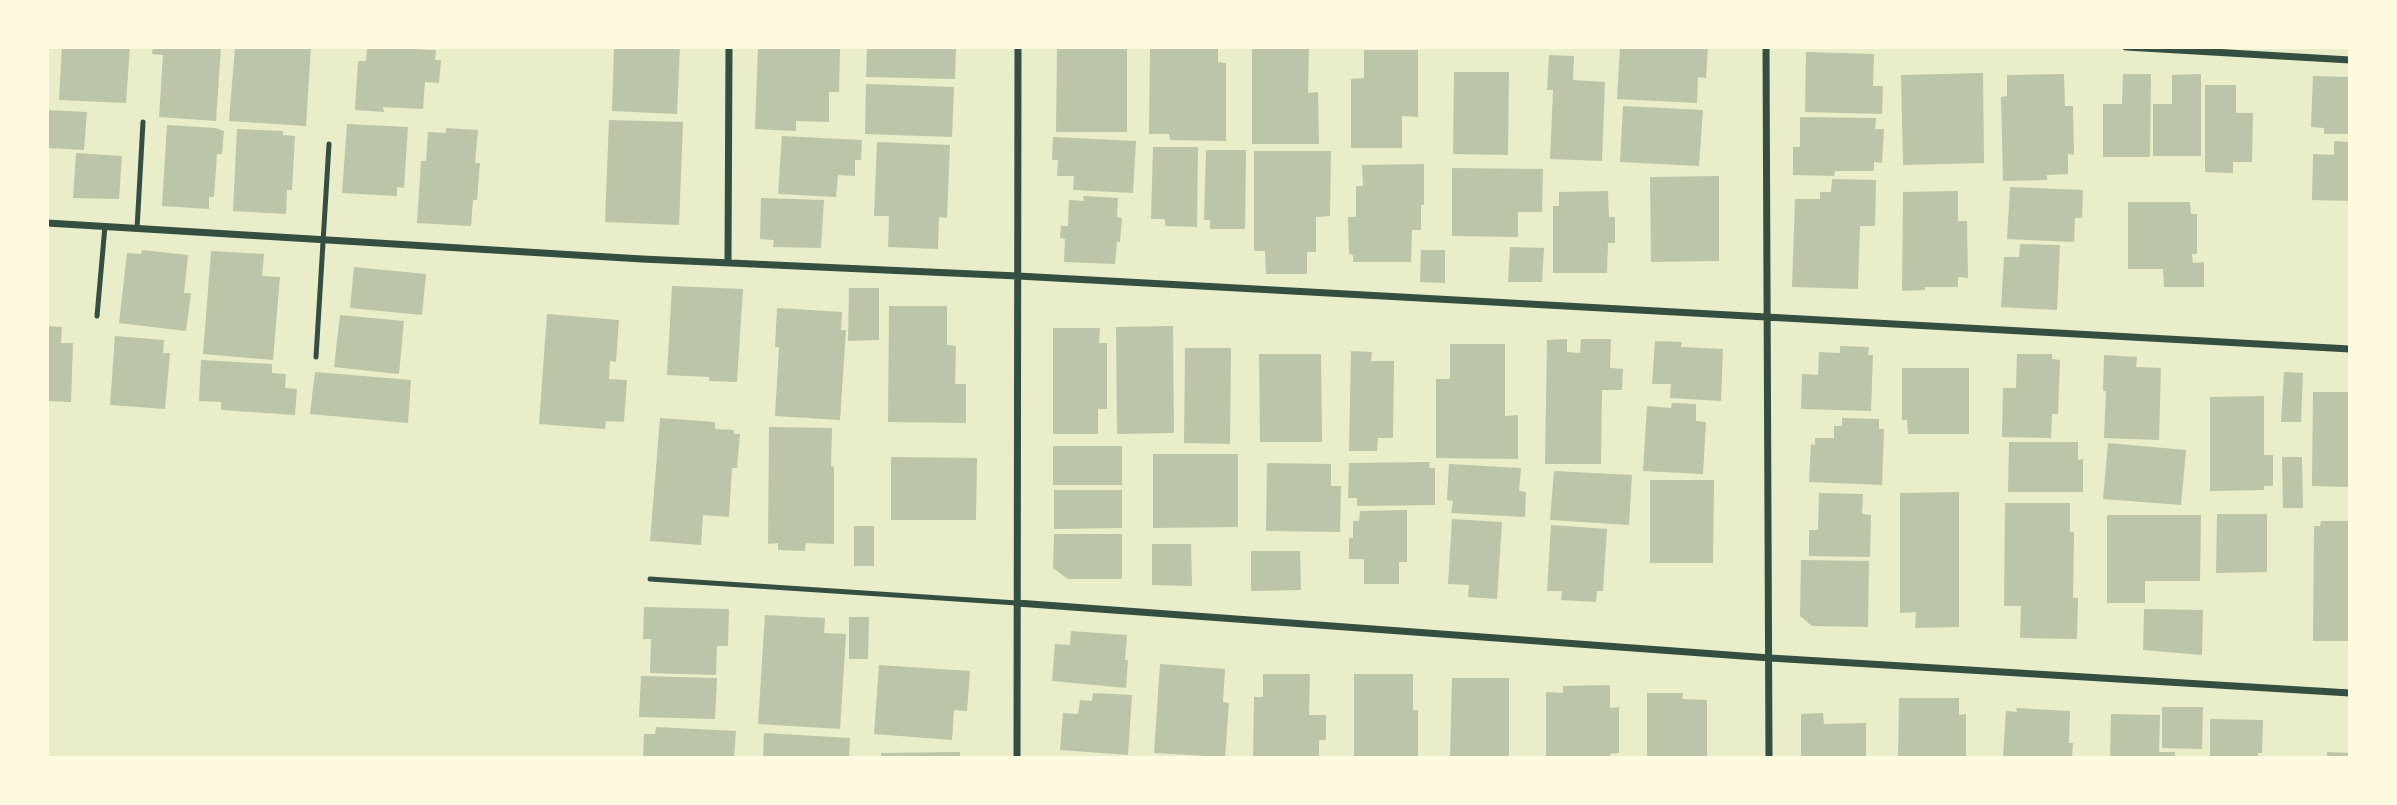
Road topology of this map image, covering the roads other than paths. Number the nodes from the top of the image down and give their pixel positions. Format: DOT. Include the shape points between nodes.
graph roads {
  1 [pos="729,47"];
  2 [pos="1018,47"];
  3 [pos="1766,47"];
  4 [pos="2126,47"];
  5 [pos="2350,60"];
  6 [pos="143,122"];
  7 [pos="329,144"];
  8 [pos="47,223"];
  9 [pos="105,226"];
  10 [pos="137,229"];
  11 [pos="323,240"];
  12 [pos="728,261"];
  13 [pos="1018,275"];
  14 [pos="97,316"];
  15 [pos="1767,318"];
  16 [pos="2350,349"];
  17 [pos="316,357"];
  18 [pos="650,579"];
  19 [pos="1017,603"];
  20 [pos="1770,658"];
  21 [pos="2350,693"];
  22 [pos="1017,758"];
  23 [pos="1769,758"];
  1 -- 12 [label="street"];
  2 -- 13 [label="street"];
  3 -- 15 [label="street"];
  4 -- 5 [label="street"];
  6 -- 10 [label="lane"];
  7 -- 11 [label="lane"];
  8 -- 9 [label="street"];
  9 -- 10 [label="street"];
  9 -- 14 [label="lane"];
  10 -- 11 [label="street"];
  11 -- 12 [label="street"];
  11 -- 17 [label="lane"];
  12 -- 13 [label="street"];
  13 -- 15 [label="street"];
  13 -- 19 [label="street"];
  15 -- 16 [label="street"];
  15 -- 20 [label="street"];
  18 -- 19 [label="lane"];
  19 -- 20 [label="street"];
  19 -- 22 [label="street"];
  20 -- 21 [label="street"];
  20 -- 23 [label="street"];
}
